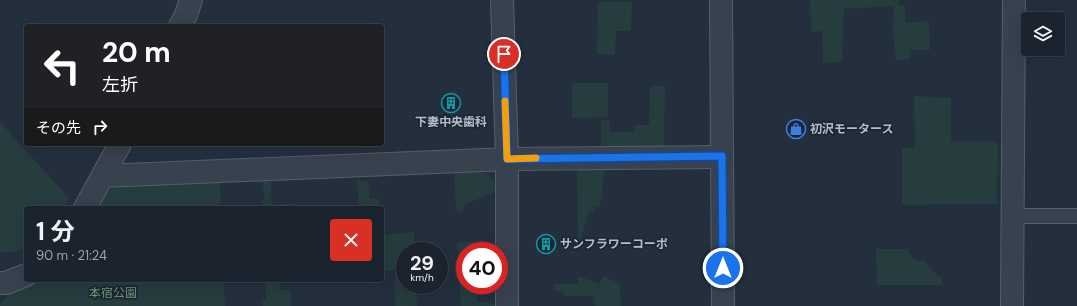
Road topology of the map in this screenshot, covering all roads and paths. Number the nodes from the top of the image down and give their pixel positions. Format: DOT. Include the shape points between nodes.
graph roads {
  1 [pos="191,0"];
  2 [pos="502,0"];
  3 [pos="721,0"];
  4 [pos="1014,0"];
  5 [pos="181,24"];
  6 [pos="119,146"];
  7 [pos="722,156"];
  8 [pos="507,159"];
  9 [pos="103,176"];
  10 [pos="86,206"];
  11 [pos="1013,216"];
  12 [pos="1077,216"];
  13 [pos="24,277"];
  14 [pos="0,283"];
  15 [pos="507,306"];
  16 [pos="723,306"];
  17 [pos="1012,306"];
  1 -- 5 [label="street"];
  2 -- 8 [label="street"];
  3 -- 7 [label="street"];
  4 -- 11 [label="street"];
  6 -- 9 [label="street"];
  7 -- 8 [label="street"];
  7 -- 16 [label="street"];
  8 -- 9 [label="street"];
  8 -- 15 [label="street"];
  9 -- 10 [label="street"];
  11 -- 12 [label="lane"];
  11 -- 17 [label="street"];
  13 -- 14 [label="street"];
}
